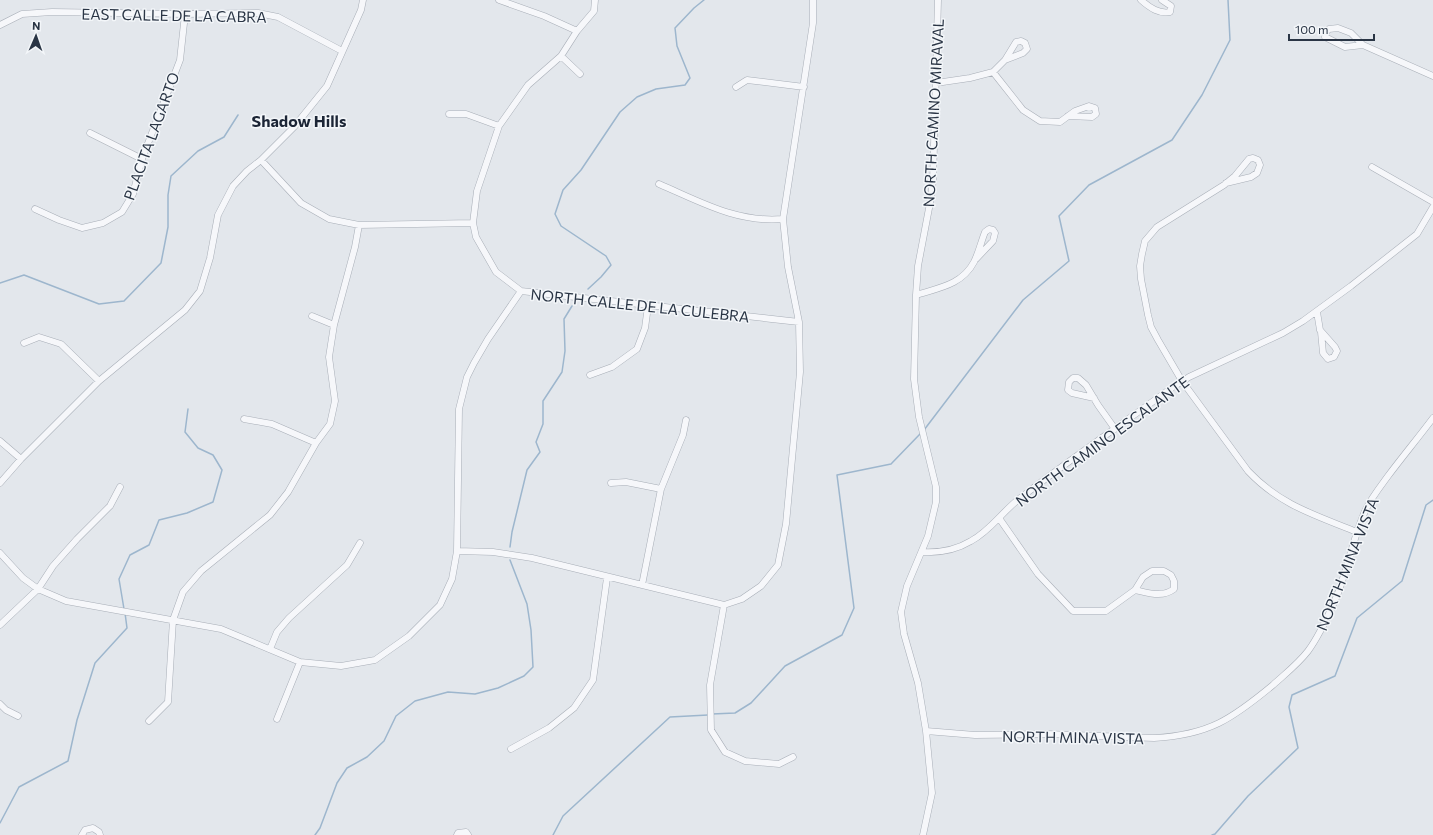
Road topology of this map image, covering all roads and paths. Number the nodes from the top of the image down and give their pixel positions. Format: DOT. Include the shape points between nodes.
graph roads {
  1 [pos="363,0"];
  2 [pos="499,0"];
  3 [pos="595,0"];
  4 [pos="813,0"];
  5 [pos="938,0"];
  6 [pos="1142,0"];
  7 [pos="1162,0"];
  8 [pos="185,14"];
  9 [pos="0,25"];
  10 [pos="577,31"];
  11 [pos="1363,45"];
  12 [pos="342,51"];
  13 [pos="561,56"];
  14 [pos="1005,60"];
  15 [pos="993,72"];
  16 [pos="580,74"];
  17 [pos="1433,76"];
  18 [pos="936,83"];
  19 [pos="736,87"];
  20 [pos="804,87"];
  21 [pos="449,114"];
  22 [pos="1068,116"];
  23 [pos="499,126"];
  24 [pos="90,133"];
  25 [pos="142,158"];
  26 [pos="261,160"];
  27 [pos="1372,167"];
  28 [pos="1226,183"];
  29 [pos="659,184"];
  30 [pos="1433,202"];
  31 [pos="1433,207"];
  32 [pos="35,210"];
  33 [pos="783,219"];
  34 [pos="473,223"];
  35 [pos="359,225"];
  36 [pos="976,259"];
  37 [pos="522,291"];
  38 [pos="916,294"];
  39 [pos="648,306"];
  40 [pos="1316,312"];
  41 [pos="312,316"];
  42 [pos="799,322"];
  43 [pos="334,325"];
  44 [pos="1320,330"];
  45 [pos="24,343"];
  46 [pos="590,375"];
  47 [pos="99,381"];
  48 [pos="1182,381"];
  49 [pos="1094,398"];
  50 [pos="1433,418"];
  51 [pos="244,419"];
  52 [pos="686,420"];
  53 [pos="1115,429"];
  54 [pos="0,441"];
  55 [pos="316,443"];
  56 [pos="21,459"];
  57 [pos="611,483"];
  58 [pos="0,484"];
  59 [pos="120,487"];
  60 [pos="661,489"];
  61 [pos="999,518"];
  62 [pos="1357,532"];
  63 [pos="360,543"];
  64 [pos="456,551"];
  65 [pos="922,552"];
  66 [pos="0,553"];
  67 [pos="607,578"];
  68 [pos="642,585"];
  69 [pos="38,589"];
  70 [pos="1135,590"];
  71 [pos="724,605"];
  72 [pos="173,620"];
  73 [pos="0,625"];
  74 [pos="270,649"];
  75 [pos="300,662"];
  76 [pos="0,704"];
  77 [pos="18,716"];
  78 [pos="277,719"];
  79 [pos="149,721"];
  80 [pos="926,731"];
  81 [pos="511,749"];
  82 [pos="793,757"];
  83 [pos="82,835"];
  84 [pos="100,835"];
  85 [pos="457,835"];
  86 [pos="468,835"];
  87 [pos="923,835"];
  1 -- 12 [label="street"];
  2 -- 10 [label="street"];
  3 -- 10 [label="street, NORTH CALLE DE LA CULEBRA" via="594,11"];
  4 -- 20 [label="street" via="813,23"];
  5 -- 18 [label="street, NORTH CAMINO MIRAVAL"];
  6 -- 7 [label="street" via="1149,7 1163,13 1170,12 1171,6"];
  8 -- 9 [label="street, EAST CALLE DE LA CABRA" via="52,12 22,14"];
  8 -- 12 [label="street, EAST CALLE DE LA CABRA" via="258,13 278,17"];
  8 -- 25 [label="street, PLACITA LAGARTO" via="180,60"];
  10 -- 13 [label="street, NORTH CALLE DE LA CULEBRA"];
  11 -- 11 [label="street" via="1350,33 1338,28 1326,32 1325,37 1345,47"];
  11 -- 17 [label="street"];
  12 -- 26 [label="street" via="327,86 294,127"];
  13 -- 16 [label="street"];
  13 -- 23 [label="street, NORTH CALLE DE LA CULEBRA" via="528,86"];
  14 -- 15 [label="street"];
  15 -- 18 [label="street"];
  15 -- 22 [label="street" via="1023,110 1040,120 1060,122"];
  18 -- 38 [label="street, NORTH CAMINO MIRAVAL" via="932,192 920,253"];
  19 -- 20 [label="street" via="747,80"];
  20 -- 33 [label="street"];
  21 -- 23 [label="street" via="466,114"];
  23 -- 34 [label="street, NORTH CALLE DE LA CULEBRA" via="477,191"];
  24 -- 25 [label="street"];
  25 -- 32 [label="street, PLACITA LAGARTO" via="133,194 122,212 103,223 82,228"];
  26 -- 35 [label="street" via="301,203 329,219"];
  26 -- 47 [label="street" via="233,186 218,215 210,258 200,291 185,310"];
  27 -- 30 [label="street"];
  28 -- 28 [label="street" via="1258,173 1258,160 1249,159"];
  28 -- 48 [label="street" via="1156,227 1143,247 1141,273 1153,332"];
  29 -- 33 [label="street" via="725,213 769,220"];
  31 -- 40 [label="street, NORTH CAMINO ESCALANTE" via="1417,234"];
  33 -- 42 [label="street" via="788,267"];
  34 -- 35 [label="street"];
  34 -- 37 [label="street, NORTH CALLE DE LA CULEBRA" via="476,237 496,272"];
  35 -- 43 [label="street" via="356,247"];
  36 -- 36 [label="street" via="994,239 993,230 985,232"];
  36 -- 38 [label="street" via="968,272 957,281"];
  37 -- 39 [label="street, NORTH CALLE DE LA CULEBRA"];
  37 -- 64 [label="street" via="488,339 467,377 459,409"];
  38 -- 65 [label="street, NORTH CAMINO MIRAVAL" via="914,392 937,495 936,509"];
  39 -- 42 [label="street, NORTH CALLE DE LA CULEBRA"];
  39 -- 46 [label="street" via="645,328 637,349 612,367"];
  40 -- 44 [label="street"];
  40 -- 48 [label="street, NORTH CAMINO ESCALANTE" via="1290,329"];
  41 -- 43 [label="street"];
  42 -- 71 [label="street" via="800,372 786,524 778,565 761,586 742,599"];
  43 -- 55 [label="street" via="329,357 335,401 330,424"];
  45 -- 47 [label="street" via="39,337 61,344"];
  47 -- 56 [label="street"];
  48 -- 53 [label="street, NORTH CAMINO ESCALANTE"];
  48 -- 62 [label="street" via="1245,467 1262,485 1294,506"];
  49 -- 53 [label="street"];
  50 -- 62 [label="street, NORTH MINA VISTA" via="1373,497"];
  51 -- 55 [label="street" via="272,424"];
  52 -- 60 [label="street" via="683,435"];
  53 -- 61 [label="street, NORTH CAMINO ESCALANTE" via="1021,498"];
  54 -- 56 [label="street"];
  55 -- 72 [label="street" via="288,492 270,515 202,571 183,592"];
  56 -- 58 [label="street"];
  57 -- 60 [label="street" via="626,482"];
  59 -- 69 [label="street" via="110,506 53,566"];
  60 -- 68 [label="street"];
  61 -- 65 [label="street, NORTH CAMINO ESCALANTE" via="982,535 957,548"];
  61 -- 70 [label="street" via="1038,574 1073,612 1106,611"];
  62 -- 80 [label="street, NORTH MINA VISTA" via="1336,598 1308,652 1239,712 1214,726 1193,733 1154,738 1047,734 975,735"];
  63 -- 74 [label="street" via="347,565 277,632"];
  64 -- 67 [label="street" via="493,552 532,558"];
  64 -- 75 [label="street" via="452,579 440,605 409,636 375,660 340,666"];
  65 -- 80 [label="street, NORTH CAMINO MIRAVAL" via="906,586 901,620 918,683"];
  66 -- 69 [label="street" via="23,578"];
  67 -- 68 [label="street"];
  67 -- 81 [label="street" via="593,680 574,708 549,728"];
  68 -- 71 [label="street"];
  69 -- 72 [label="street" via="66,601"];
  69 -- 73 [label="street"];
  70 -- 70 [label="street" via="1159,595 1168,593 1174,589 1174,580 1164,571 1152,571 1143,577"];
  71 -- 82 [label="street" via="710,685 711,730 725,752 745,761 780,764"];
  72 -- 74 [label="street" via="221,629"];
  72 -- 79 [label="street" via="168,702"];
  74 -- 75 [label="street"];
  75 -- 78 [label="street"];
  76 -- 77 [label="street"];
  80 -- 87 [label="street, NORTH CAMINO MIRAVAL" via="932,793"];
  83 -- 84 [label="street" via="85,830 93,828"];
  85 -- 86 [label="street" via="466,832"];
}
